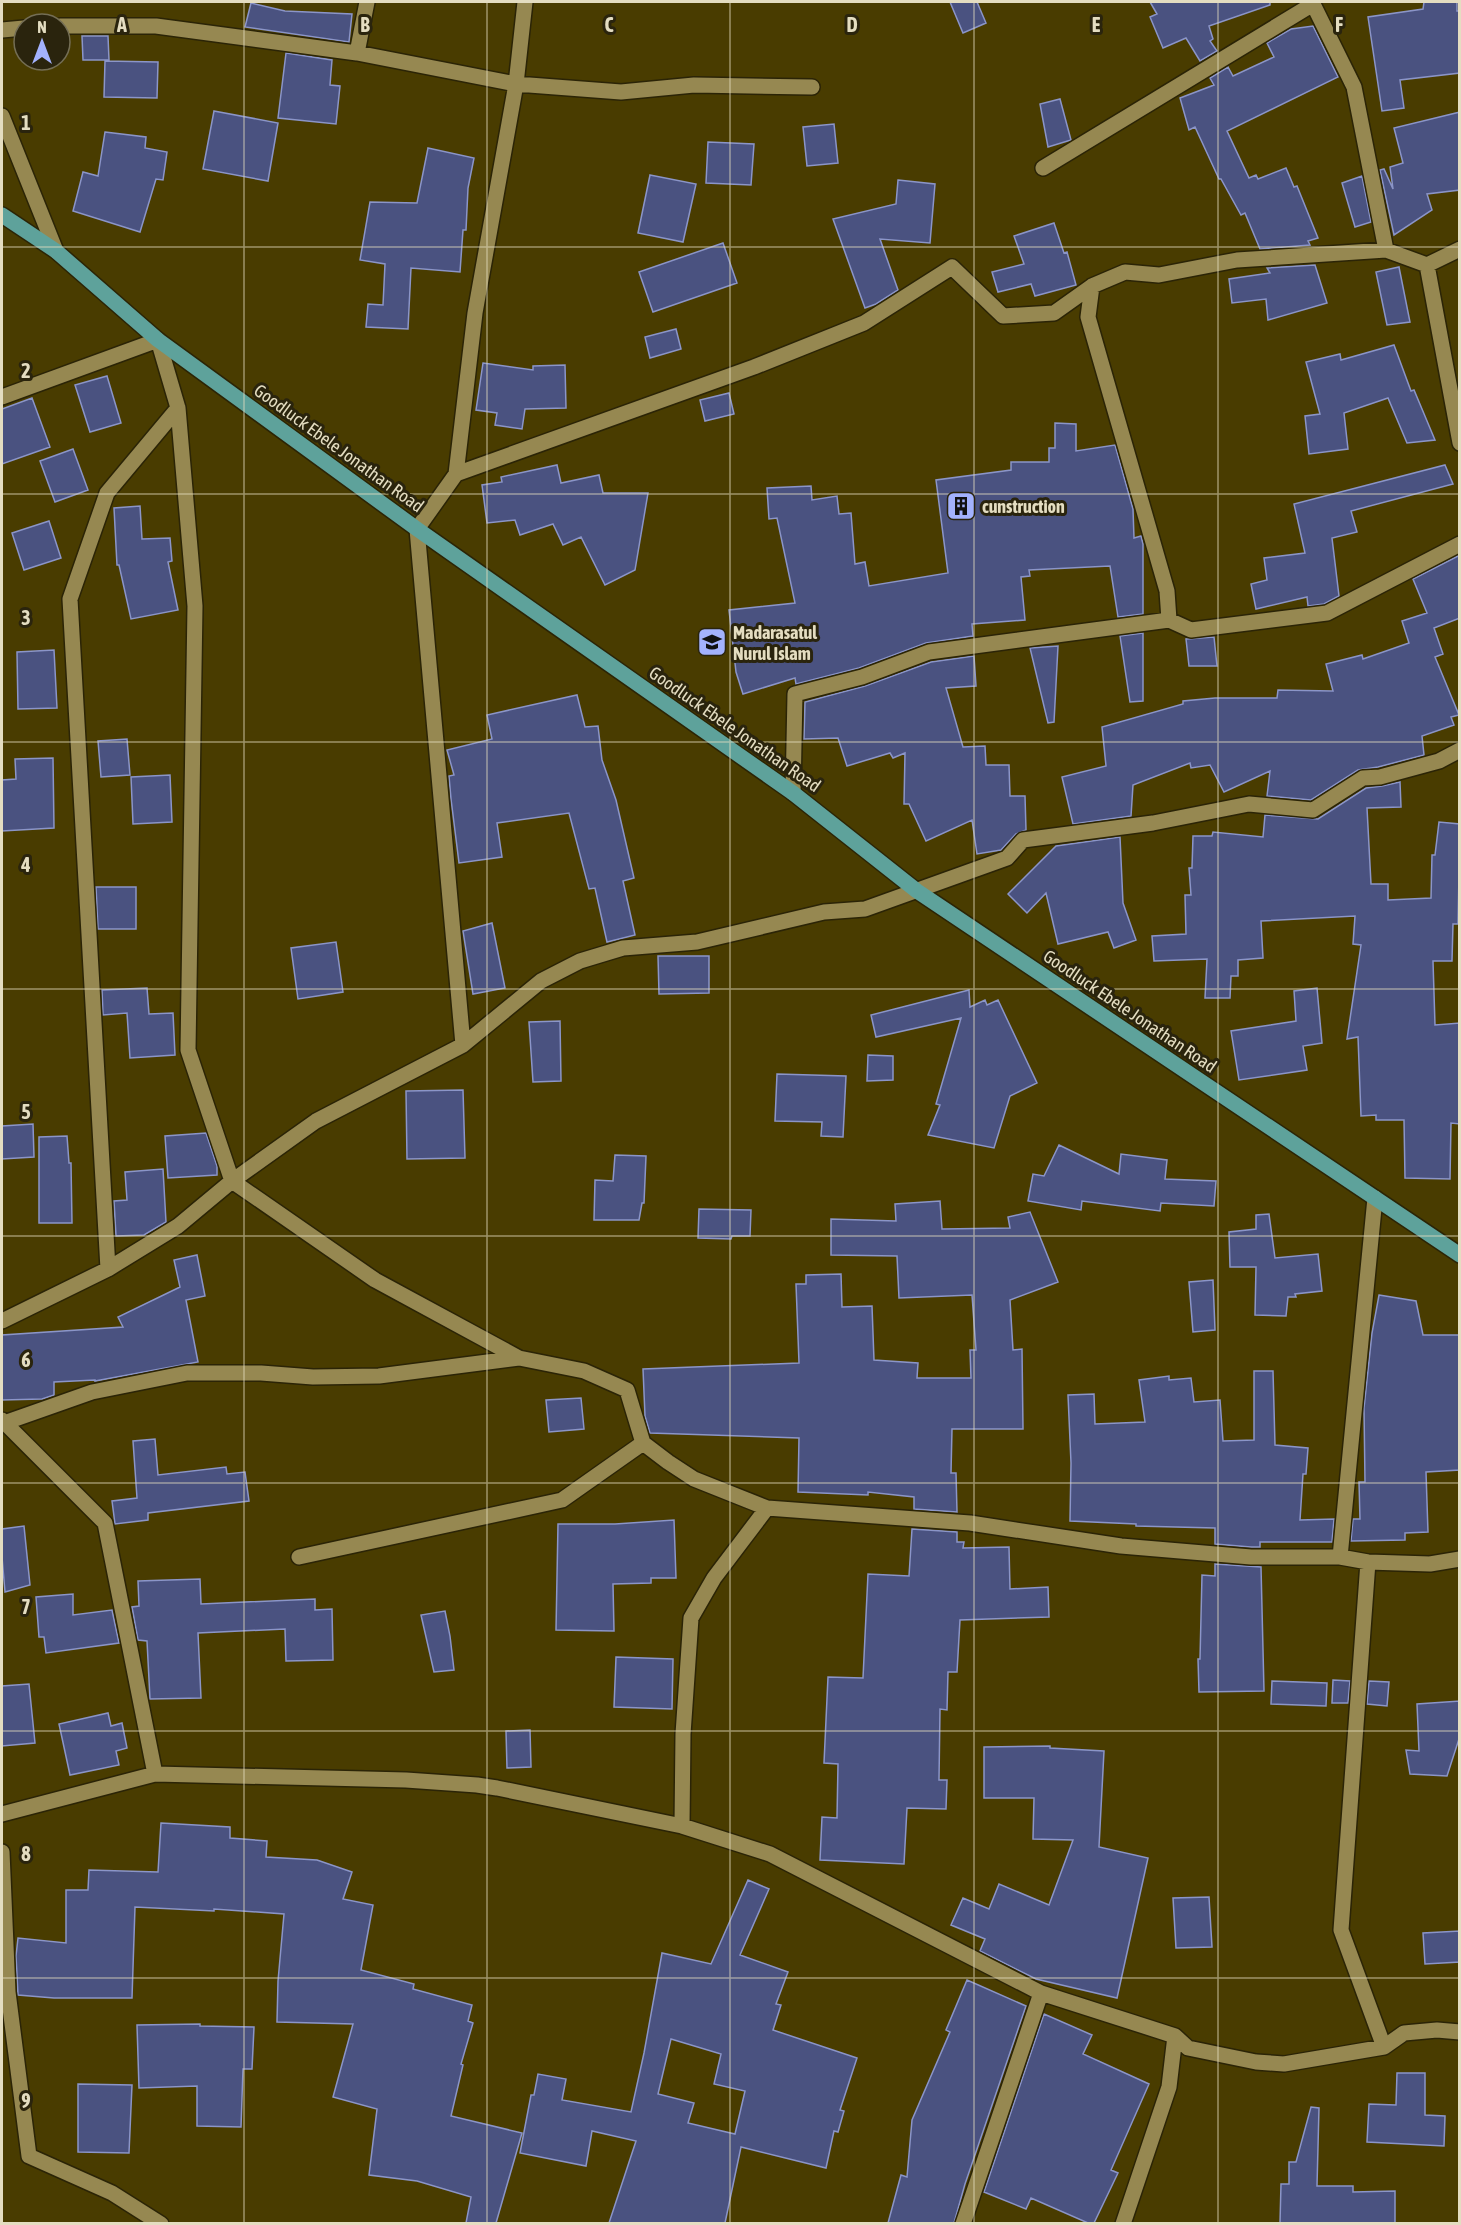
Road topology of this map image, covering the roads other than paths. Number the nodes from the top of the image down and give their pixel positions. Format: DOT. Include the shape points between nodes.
graph roads {
  1 [pos="367,2"];
  2 [pos="525,2"];
  3 [pos="1313,3"];
  4 [pos="72,26"];
  5 [pos="357,53"];
  6 [pos="516,84"];
  7 [pos="812,87"];
  8 [pos="2,116"];
  9 [pos="1043,168"];
  10 [pos="2,215"];
  11 [pos="1460,249"];
  12 [pos="1386,250"];
  13 [pos="56,251"];
  14 [pos="1427,265"];
  15 [pos="1092,285"];
  16 [pos="158,340"];
  17 [pos="2,397"];
  18 [pos="178,408"];
  19 [pos="1460,443"];
  20 [pos="456,474"];
  21 [pos="417,529"];
  22 [pos="1460,544"];
  23 [pos="1169,620"];
  24 [pos="1460,750"];
  25 [pos="794,793"];
  26 [pos="917,891"];
  27 [pos="463,1045"];
  28 [pos="232,1181"];
  29 [pos="1375,1198"];
  30 [pos="1460,1255"];
  31 [pos="108,1269"];
  32 [pos="2,1321"];
  33 [pos="519,1358"];
  34 [pos="2,1422"];
  35 [pos="643,1443"];
  36 [pos="767,1508"];
  37 [pos="299,1557"];
  38 [pos="1340,1557"];
  39 [pos="1460,1559"];
  40 [pos="1368,1562"];
  41 [pos="155,1774"];
  42 [pos="2,1814"];
  43 [pos="682,1826"];
  44 [pos="2,1852"];
  45 [pos="1041,1993"];
  46 [pos="1460,2032"];
  47 [pos="1175,2036"];
  48 [pos="1384,2047"];
  49 [pos="161,2223"];
  50 [pos="963,2223"];
  51 [pos="1123,2223"];
  1 -- 5 [label="street"];
  2 -- 6 [label="street"];
  3 -- 9 [label="street"];
  3 -- 12 [label="street" via="1354,87"];
  4 -- 5 [label="street" via="156,26"];
  5 -- 6 [label="street"];
  6 -- 7 [label="street" via="621,92 694,85"];
  6 -- 20 [label="street" via="475,313"];
  8 -- 13 [label="street"];
  10 -- 13 [label="main road, Goodluck Ebele Jonathan Road"];
  11 -- 14 [label="street"];
  12 -- 14 [label="street"];
  12 -- 15 [label="street" via="1237,260 1159,275 1125,272"];
  13 -- 16 [label="main road, Goodluck Ebele Jonathan Road"];
  14 -- 19 [label="street"];
  15 -- 20 [label="street" via="1054,313 1004,316 952,267 864,323 754,367"];
  15 -- 23 [label="street" via="1088,317 1167,591"];
  16 -- 17 [label="street"];
  16 -- 18 [label="street"];
  16 -- 21 [label="main road, Goodluck Ebele Jonathan Road"];
  18 -- 28 [label="street" via="195,606 188,1050"];
  18 -- 31 [label="street" via="107,493 70,599"];
  20 -- 21 [label="street"];
  21 -- 25 [label="main road, Goodluck Ebele Jonathan Road"];
  21 -- 27 [label="street"];
  22 -- 23 [label="street" via="1327,613 1191,630"];
  23 -- 25 [label="street" via="929,652 862,677 795,694"];
  24 -- 26 [label="street" via="1439,761 1363,778 1313,810 1249,804 1153,824 1023,840 1007,858"];
  25 -- 26 [label="main road, Goodluck Ebele Jonathan Road"];
  26 -- 27 [label="street" via="865,909 824,912 697,942 623,948 580,960 541,981"];
  26 -- 29 [label="main road, Goodluck Ebele Jonathan Road"];
  27 -- 28 [label="street" via="316,1121"];
  28 -- 31 [label="street" via="178,1226"];
  28 -- 33 [label="street" via="375,1280"];
  29 -- 30 [label="main road, Goodluck Ebele Jonathan Road"];
  29 -- 38 [label="street"];
  31 -- 32 [label="street"];
  33 -- 34 [label="street" via="379,1376 187,1373 92,1392"];
  33 -- 35 [label="street" via="584,1371 627,1390"];
  34 -- 41 [label="street" via="105,1522"];
  35 -- 36 [label="street" via="694,1479"];
  35 -- 37 [label="street" via="562,1500"];
  36 -- 38 [label="street" via="970,1523 1121,1546 1251,1557"];
  36 -- 43 [label="street" via="714,1578 691,1618"];
  38 -- 40 [label="street"];
  39 -- 40 [label="street" via="1430,1564"];
  40 -- 48 [label="street" via="1341,1930"];
  41 -- 42 [label="street"];
  41 -- 43 [label="street" via="477,1785"];
  43 -- 45 [label="street" via="770,1854"];
  44 -- 49 [label="street" via="8,1992 29,2156 112,2193"];
  45 -- 47 [label="street"];
  45 -- 50 [label="street"];
  46 -- 48 [label="street" via="1404,2033"];
  47 -- 48 [label="street" via="1188,2048 1284,2064"];
  47 -- 51 [label="street" via="1168,2087"];
}
